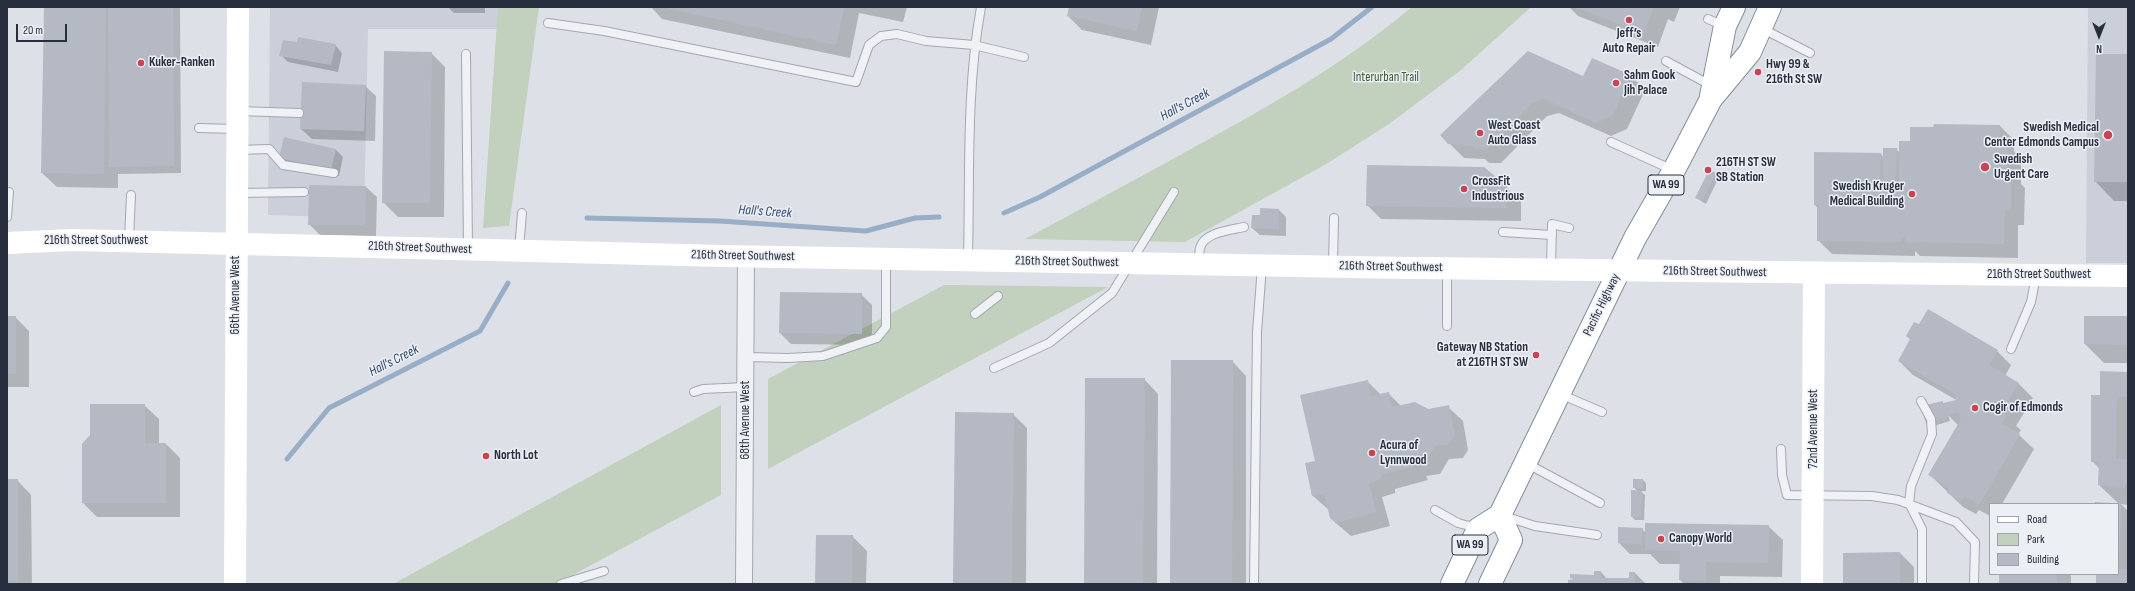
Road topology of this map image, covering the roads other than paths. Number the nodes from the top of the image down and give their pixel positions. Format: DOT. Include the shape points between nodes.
graph roads {
  1 [pos="238,7"];
  2 [pos="981,7"];
  3 [pos="1770,7"];
  4 [pos="1722,17"];
  5 [pos="548,23"];
  6 [pos="1761,28"];
  7 [pos="974,45"];
  8 [pos="1810,53"];
  9 [pos="466,54"];
  10 [pos="1024,57"];
  11 [pos="1666,61"];
  12 [pos="1712,93"];
  13 [pos="299,113"];
  14 [pos="237,120"];
  15 [pos="199,128"];
  16 [pos="1611,142"];
  17 [pos="237,150"];
  18 [pos="1674,170"];
  19 [pos="334,173"];
  20 [pos="9,192"];
  21 [pos="304,192"];
  22 [pos="1174,192"];
  23 [pos="236,193"];
  24 [pos="131,195"];
  25 [pos="522,213"];
  26 [pos="7,217"];
  27 [pos="1334,218"];
  28 [pos="1244,227"];
  29 [pos="1569,228"];
  30 [pos="1503,232"];
  31 [pos="1552,235"];
  32 [pos="129,241"];
  33 [pos="7,243"];
  34 [pos="236,243"];
  35 [pos="468,249"];
  36 [pos="519,250"];
  37 [pos="746,256"];
  38 [pos="886,259"];
  39 [pos="968,260"];
  40 [pos="1130,263"];
  41 [pos="1199,264"];
  42 [pos="1262,266"];
  43 [pos="1333,267"];
  44 [pos="1447,268"];
  45 [pos="1551,269"];
  46 [pos="1619,270"];
  47 [pos="1814,274"];
  48 [pos="2036,275"];
  49 [pos="2128,276"];
  50 [pos="998,296"];
  51 [pos="975,314"];
  52 [pos="1447,326"];
  53 [pos="2011,349"];
  54 [pos="746,356"];
  55 [pos="994,368"];
  56 [pos="746,387"];
  57 [pos="694,392"];
  58 [pos="1559,394"];
  59 [pos="1921,401"];
  60 [pos="1602,412"];
  61 [pos="1781,449"];
  62 [pos="1525,463"];
  63 [pos="1813,496"];
  64 [pos="1600,503"];
  65 [pos="1909,503"];
  66 [pos="1435,510"];
  67 [pos="1500,515"];
  68 [pos="1478,529"];
  69 [pos="1597,535"];
  70 [pos="604,571"];
  71 [pos="235,584"];
  72 [pos="561,584"];
  73 [pos="744,584"];
  74 [pos="1254,584"];
  75 [pos="1452,584"];
  76 [pos="1490,584"];
  77 [pos="1812,584"];
  78 [pos="1922,584"];
  79 [pos="1974,584"];
  1 -- 14 [label="main road, 66th Avenue West"];
  2 -- 7 [label="lane"];
  3 -- 6 [label="main road, Pacific Highway / WA 99"];
  4 -- 12 [label="main road, Pacific Highway / WA 99"];
  5 -- 7 [label="lane" via="604,31 856,82 869,45 881,36 897,34 926,41"];
  6 -- 8 [label="lane"];
  6 -- 12 [label="main road, Pacific Highway / WA 99" via="1750,52"];
  7 -- 10 [label="lane"];
  7 -- 39 [label="lane" via="970,98"];
  9 -- 35 [label="lane"];
  11 -- 12 [label="lane"];
  12 -- 18 [label="main road, Pacific Highway / WA 99"];
  13 -- 14 [label="lane"];
  14 -- 15 [label="lane"];
  14 -- 17 [label="main road, 66th Avenue West"];
  16 -- 18 [label="lane"];
  17 -- 19 [label="lane" via="269,149 282,165"];
  17 -- 23 [label="main road, 66th Avenue West"];
  18 -- 46 [label="main road, Pacific Highway / WA 99"];
  20 -- 26 [label="lane"];
  21 -- 23 [label="lane"];
  22 -- 40 [label="lane"];
  23 -- 34 [label="main road, 66th Avenue West"];
  24 -- 32 [label="lane"];
  25 -- 36 [label="lane"];
  27 -- 43 [label="lane"];
  28 -- 41 [label="lane" via="1205,239 1200,247"];
  29 -- 31 [label="lane" via="1552,224"];
  30 -- 31 [label="lane"];
  31 -- 45 [label="lane"];
  32 -- 33 [label="main road, 216th Street Southwest"];
  32 -- 34 [label="main road, 216th Street Southwest"];
  34 -- 35 [label="main road, 216th Street Southwest"];
  34 -- 71 [label="main road, 66th Avenue West"];
  35 -- 36 [label="main road, 216th Street Southwest"];
  36 -- 37 [label="main road, 216th Street Southwest"];
  37 -- 38 [label="main road, 216th Street Southwest"];
  37 -- 54 [label="street, 68th Avenue West"];
  38 -- 39 [label="main road, 216th Street Southwest"];
  38 -- 54 [label="lane" via="886,327 877,338 823,356"];
  39 -- 40 [label="main road, 216th Street Southwest"];
  40 -- 41 [label="main road, 216th Street Southwest"];
  40 -- 55 [label="lane" via="1112,293 1049,343"];
  41 -- 42 [label="main road, 216th Street Southwest"];
  42 -- 43 [label="main road, 216th Street Southwest"];
  42 -- 74 [label="lane" via="1257,332"];
  43 -- 44 [label="main road, 216th Street Southwest"];
  44 -- 45 [label="main road, 216th Street Southwest"];
  44 -- 52 [label="lane"];
  45 -- 46 [label="main road, 216th Street Southwest"];
  46 -- 47 [label="main road, 216th Street Southwest"];
  46 -- 58 [label="main road, Pacific Highway / WA 99"];
  47 -- 48 [label="main road, 216th Street Southwest"];
  47 -- 63 [label="main road, 72nd Avenue West"];
  48 -- 49 [label="main road, 216th Street Southwest"];
  48 -- 53 [label="lane" via="2031,302"];
  50 -- 51 [label="lane"];
  54 -- 56 [label="street, 68th Avenue West"];
  56 -- 57 [label="lane" via="703,389"];
  56 -- 73 [label="street, 68th Avenue West"];
  58 -- 60 [label="lane"];
  58 -- 62 [label="main road, Pacific Highway / WA 99"];
  59 -- 65 [label="lane" via="1931,419 1932,434 1911,486"];
  61 -- 63 [label="lane" via="1782,475 1787,495"];
  62 -- 64 [label="lane"];
  62 -- 67 [label="main road, Pacific Highway / WA 99"];
  63 -- 65 [label="lane" via="1872,496"];
  63 -- 77 [label="main road, 72nd Avenue West"];
  65 -- 78 [label="lane" via="1922,529"];
  65 -- 79 [label="lane" via="1956,522 1974,542"];
  66 -- 68 [label="lane" via="1458,523"];
  67 -- 68 [label="main road, WA 99"];
  67 -- 69 [label="lane" via="1535,526"];
  67 -- 76 [label="main road, WA 99" via="1511,540"];
  68 -- 75 [label="main road, WA 99"];
  70 -- 72 [label="lane"];
}
